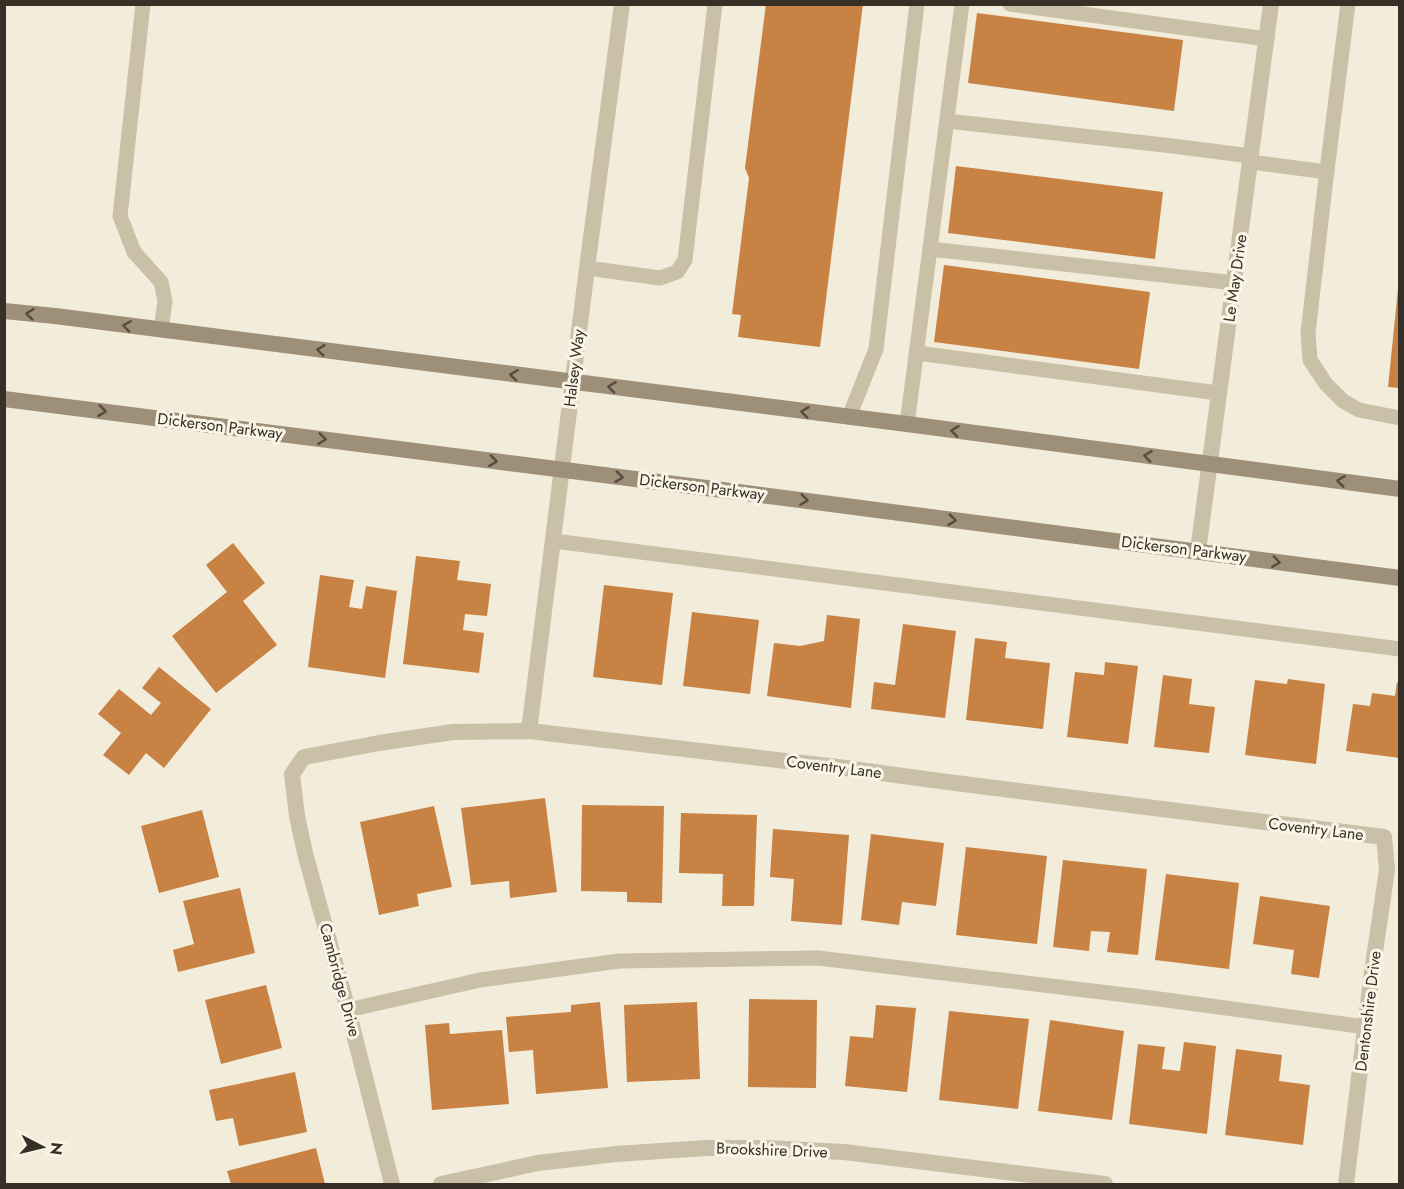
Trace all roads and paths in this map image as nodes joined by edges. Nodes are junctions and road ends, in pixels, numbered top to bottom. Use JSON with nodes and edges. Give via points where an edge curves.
{"nodes":[{"id":1,"x":144,"y":4,"type":"edge"},
{"id":2,"x":622,"y":4,"type":"edge"},
{"id":3,"x":715,"y":4,"type":"edge"},
{"id":4,"x":917,"y":4,"type":"edge"},
{"id":5,"x":962,"y":4,"type":"edge"},
{"id":6,"x":1010,"y":4,"type":"edge"},
{"id":7,"x":1271,"y":4,"type":"edge"},
{"id":8,"x":1348,"y":4,"type":"edge"},
{"id":9,"x":1267,"y":39,"type":"junction"},
{"id":10,"x":947,"y":121,"type":"junction"},
{"id":11,"x":1251,"y":159,"type":"junction"},
{"id":12,"x":1327,"y":172,"type":"junction"},
{"id":13,"x":930,"y":249,"type":"junction"},
{"id":14,"x":587,"y":268,"type":"junction"},
{"id":15,"x":1235,"y":283,"type":"junction"},
{"id":16,"x":4,"y":311,"type":"edge"},
{"id":17,"x":161,"y":330,"type":"junction"},
{"id":18,"x":917,"y":353,"type":"junction"},
{"id":19,"x":572,"y":382,"type":"junction"},
{"id":20,"x":1218,"y":393,"type":"junction"},
{"id":21,"x":4,"y":399,"type":"edge"},
{"id":22,"x":849,"y":417,"type":"junction"},
{"id":23,"x":1400,"y":418,"type":"edge"},
{"id":24,"x":907,"y":424,"type":"junction"},
{"id":25,"x":1209,"y":464,"type":"junction"},
{"id":26,"x":561,"y":470,"type":"junction"},
{"id":27,"x":1400,"y":489,"type":"edge"},
{"id":28,"x":554,"y":541,"type":"junction"},
{"id":29,"x":1198,"y":551,"type":"junction"},
{"id":30,"x":1400,"y":578,"type":"edge"},
{"id":31,"x":1400,"y":649,"type":"edge"},
{"id":32,"x":530,"y":731,"type":"junction"},
{"id":33,"x":292,"y":774,"type":"joint"},
{"id":34,"x":1384,"y":837,"type":"joint"},
{"id":35,"x":348,"y":1010,"type":"junction"},
{"id":36,"x":1366,"y":1027,"type":"junction"},
{"id":37,"x":392,"y":1185,"type":"edge"},
{"id":38,"x":441,"y":1185,"type":"edge"},
{"id":39,"x":1105,"y":1185,"type":"edge"},
{"id":40,"x":1346,"y":1185,"type":"edge"}],
"edges":[{"from":1,"to":17,"type":"lane","via":[[120,216],[134,252],[161,282],[165,301]]},
{"from":2,"to":14,"type":"street","name":"Halsey Way"},
{"from":3,"to":14,"type":"lane","via":[[685,260],[677,272],[660,278]]},
{"from":4,"to":22,"type":"lane","via":[[876,349]]},
{"from":5,"to":10,"type":"lane"},
{"from":6,"to":9,"type":"lane"},
{"from":7,"to":9,"type":"street","name":"Le May Drive"},
{"from":8,"to":12,"type":"lane"},
{"from":9,"to":11,"type":"street","name":"Le May Drive"},
{"from":10,"to":11,"type":"lane","via":[[1173,146]]},
{"from":10,"to":13,"type":"lane"},
{"from":11,"to":12,"type":"lane"},
{"from":11,"to":15,"type":"street","name":"Le May Drive"},
{"from":12,"to":23,"type":"lane","via":[[1308,333],[1310,360],[1343,401],[1359,410]]},
{"from":13,"to":15,"type":"lane"},
{"from":13,"to":18,"type":"lane"},
{"from":14,"to":19,"type":"street","name":"Halsey Way"},
{"from":15,"to":20,"type":"street","name":"Le May Drive"},
{"from":17,"to":16,"type":"main road","one_way":true},
{"from":19,"to":17,"type":"main road","one_way":true},
{"from":18,"to":20,"type":"lane"},
{"from":18,"to":24,"type":"lane"},
{"from":22,"to":19,"type":"main road","one_way":true},
{"from":19,"to":26,"type":"street","name":"Halsey Way"},
{"from":20,"to":25,"type":"street","name":"Le May Drive"},
{"from":21,"to":26,"type":"main road","name":"Dickerson Parkway","one_way":true},
{"from":22,"to":24,"type":"main road"},
{"from":25,"to":24,"type":"main road","one_way":true},
{"from":27,"to":25,"type":"main road","one_way":true},
{"from":25,"to":29,"type":"street","name":"Le May Drive"},
{"from":26,"to":28,"type":"street","name":"Halsey Way"},
{"from":26,"to":29,"type":"main road","name":"Dickerson Parkway","one_way":true},
{"from":28,"to":31,"type":"lane"},
{"from":28,"to":32,"type":"street","name":"Halsey Way"},
{"from":29,"to":30,"type":"main road","name":"Dickerson Parkway","one_way":true},
{"from":32,"to":33,"type":"street","name":"Coventry Lane","via":[[453,732],[379,743],[304,757]]},
{"from":32,"to":34,"type":"street","name":"Coventry Lane"},
{"from":33,"to":35,"type":"street","name":"Cambridge Drive","via":[[305,853]]},
{"from":34,"to":36,"type":"street","name":"Dentonshire Drive","via":[[1387,870]]},
{"from":35,"to":36,"type":"lane","via":[[480,980],[619,961],[818,958]]},
{"from":35,"to":37,"type":"street","name":"Cambridge Drive"},
{"from":36,"to":40,"type":"street","name":"Dentonshire Drive"},
{"from":38,"to":39,"type":"street","name":"Brookshire Drive","via":[[538,1163],[616,1154],[765,1148],[844,1152]]}]}
